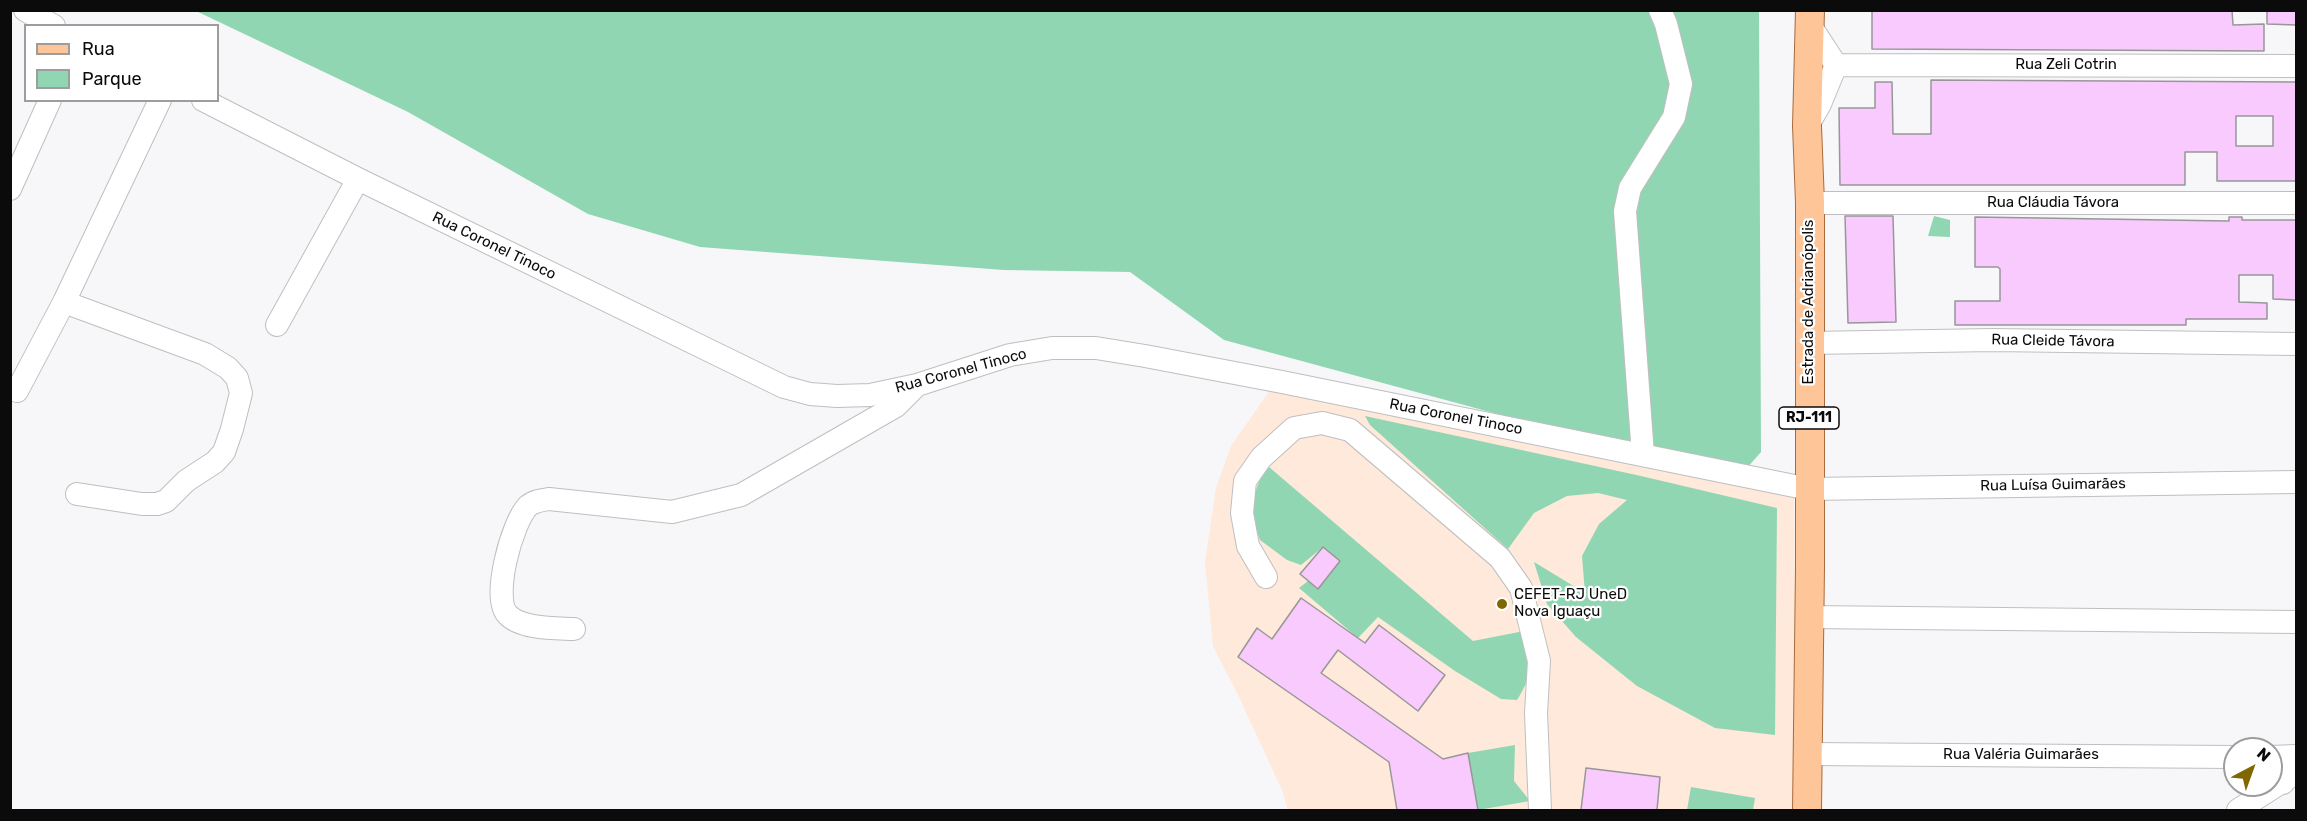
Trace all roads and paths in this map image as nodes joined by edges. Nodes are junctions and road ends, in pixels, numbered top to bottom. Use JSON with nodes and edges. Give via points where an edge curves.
{"nodes":[{"id":1,"x":25,"y":10,"type":"edge"},
{"id":2,"x":1660,"y":10,"type":"edge"},
{"id":3,"x":1810,"y":18,"type":"edge"},
{"id":4,"x":50,"y":24,"type":"edge"},
{"id":5,"x":1836,"y":65,"type":"junction"},
{"id":6,"x":2296,"y":66,"type":"edge"},
{"id":7,"x":49,"y":102,"type":"edge"},
{"id":8,"x":159,"y":102,"type":"edge"},
{"id":9,"x":207,"y":102,"type":"edge"},
{"id":10,"x":1807,"y":126,"type":"junction"},
{"id":11,"x":357,"y":179,"type":"junction"},
{"id":12,"x":10,"y":189,"type":"edge"},
{"id":13,"x":1810,"y":203,"type":"junction"},
{"id":14,"x":2296,"y":203,"type":"edge"},
{"id":15,"x":64,"y":302,"type":"junction"},
{"id":16,"x":277,"y":325,"type":"dead end"},
{"id":17,"x":1809,"y":343,"type":"junction"},
{"id":18,"x":2296,"y":344,"type":"edge"},
{"id":19,"x":917,"y":385,"type":"junction"},
{"id":20,"x":17,"y":391,"type":"dead end"},
{"id":21,"x":1643,"y":455,"type":"junction"},
{"id":22,"x":2296,"y":482,"type":"edge"},
{"id":23,"x":1809,"y":489,"type":"junction"},
{"id":24,"x":77,"y":494,"type":"dead end"},
{"id":25,"x":1266,"y":577,"type":"dead end"},
{"id":26,"x":1808,"y":617,"type":"junction"},
{"id":27,"x":2296,"y":622,"type":"edge"},
{"id":28,"x":574,"y":629,"type":"dead end"},
{"id":29,"x":1807,"y":754,"type":"junction"},
{"id":30,"x":2223,"y":757,"type":"edge"},
{"id":31,"x":2290,"y":778,"type":"edge"},
{"id":32,"x":1540,"y":810,"type":"edge"},
{"id":33,"x":1807,"y":810,"type":"edge"},
{"id":34,"x":2238,"y":810,"type":"edge"}],
"edges":[{"from":1,"to":4,"type":"street"},
{"from":2,"to":21,"type":"street","via":[[1681,84],[1674,117],[1630,188],[1625,211]]},
{"from":3,"to":5,"type":"street"},
{"from":3,"to":10,"type":"main road","name":"Estrada de Adrianópolis","number":"RJ-111"},
{"from":5,"to":6,"type":"street","name":"Rua Zeli Cotrin"},
{"from":5,"to":10,"type":"street"},
{"from":7,"to":12,"type":"street"},
{"from":8,"to":15,"type":"street"},
{"from":9,"to":11,"type":"street","name":"Rua Coronel Tinoco"},
{"from":10,"to":13,"type":"main road","name":"Estrada de Adrianópolis","number":"RJ-111"},
{"from":11,"to":16,"type":"street"},
{"from":11,"to":19,"type":"street","name":"Rua Coronel Tinoco","via":[[784,387],[837,396],[870,395]]},
{"from":13,"to":14,"type":"street","name":"Rua Cláudia Távora"},
{"from":13,"to":17,"type":"main road","name":"Estrada de Adrianópolis","number":"RJ-111"},
{"from":15,"to":20,"type":"street"},
{"from":15,"to":24,"type":"street","via":[[205,354],[228,368],[237,378],[241,393],[224,452],[166,501],[142,504]]},
{"from":17,"to":18,"type":"street","name":"Rua Cleide Távora","via":[[1993,340]]},
{"from":17,"to":23,"type":"main road","name":"Estrada de Adrianópolis","number":"RJ-111"},
{"from":19,"to":21,"type":"street","name":"Rua Coronel Tinoco","via":[[1010,355],[1052,348],[1096,348]]},
{"from":19,"to":28,"type":"street","via":[[896,406],[741,495],[672,512],[549,499],[534,502],[527,507],[512,537],[504,564],[505,613],[519,623]]},
{"from":21,"to":23,"type":"street","name":"Rua Coronel Tinoco"},
{"from":22,"to":23,"type":"street","name":"Rua Luísa Guimarães"},
{"from":23,"to":26,"type":"main road","name":"Estrada de Adrianópolis","number":"RJ-111"},
{"from":25,"to":32,"type":"street","via":[[1248,546],[1242,513],[1245,481],[1261,458],[1294,428],[1322,423],[1350,430],[1500,558],[1521,588],[1539,661],[1536,713]]},
{"from":26,"to":27,"type":"street"},
{"from":26,"to":29,"type":"main road","name":"Estrada de Adrianópolis","number":"RJ-111"},
{"from":29,"to":30,"type":"street","name":"Rua Valéria Guimarães"},
{"from":29,"to":33,"type":"main road","name":"Estrada de Adrianópolis","number":"RJ-111"},
{"from":31,"to":34,"type":"street"}]}
